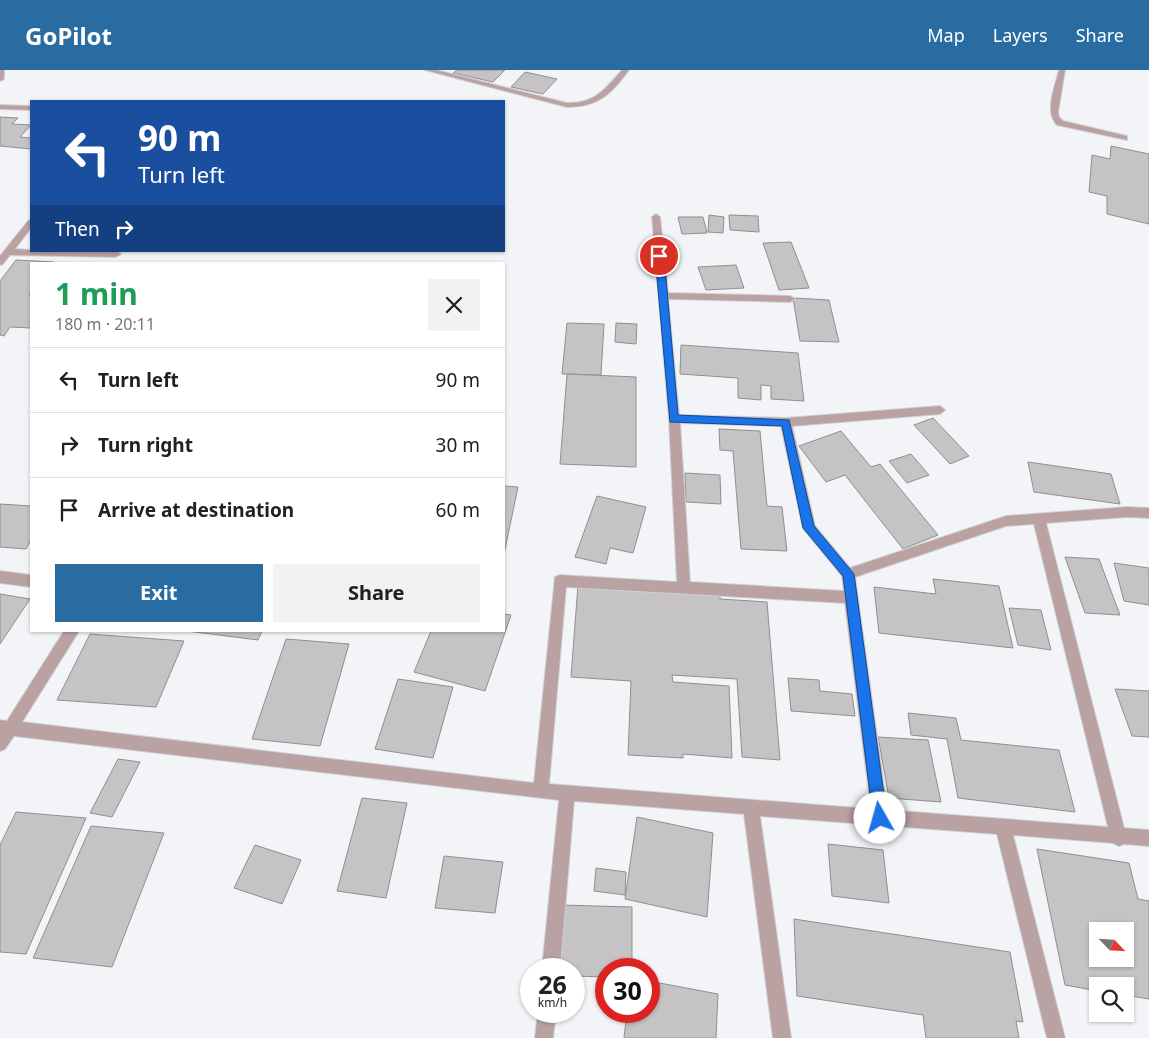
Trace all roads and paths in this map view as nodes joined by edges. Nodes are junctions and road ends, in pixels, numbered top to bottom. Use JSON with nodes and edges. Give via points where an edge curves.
{"nodes":[{"id":1,"x":1,"y":70,"type":"edge"},
{"id":2,"x":428,"y":70,"type":"edge"},
{"id":3,"x":626,"y":70,"type":"edge"},
{"id":4,"x":1062,"y":70,"type":"edge"},
{"id":5,"x":0,"y":79,"type":"edge"},
{"id":6,"x":0,"y":107,"type":"edge"},
{"id":7,"x":30,"y":108,"type":"edge"},
{"id":8,"x":1124,"y":138,"type":"dead end"},
{"id":9,"x":656,"y":217,"type":"dead end"},
{"id":10,"x":30,"y":224,"type":"edge"},
{"id":11,"x":8,"y":252,"type":"junction"},
{"id":12,"x":116,"y":254,"type":"dead end"},
{"id":13,"x":0,"y":262,"type":"edge"},
{"id":14,"x":663,"y":296,"type":"junction"},
{"id":15,"x":790,"y":299,"type":"dead end"},
{"id":16,"x":940,"y":410,"type":"dead end"},
{"id":17,"x":674,"y":419,"type":"junction"},
{"id":18,"x":786,"y":422,"type":"junction"},
{"id":19,"x":1149,"y":513,"type":"edge"},
{"id":20,"x":1039,"y":519,"type":"junction"},
{"id":21,"x":848,"y":574,"type":"junction"},
{"id":22,"x":0,"y":577,"type":"edge"},
{"id":23,"x":30,"y":581,"type":"edge"},
{"id":24,"x":684,"y":588,"type":"junction"},
{"id":25,"x":852,"y":597,"type":"junction"},
{"id":26,"x":71,"y":632,"type":"edge"},
{"id":27,"x":4,"y":727,"type":"edge"},
{"id":28,"x":0,"y":744,"type":"edge"},
{"id":29,"x":540,"y":791,"type":"junction"},
{"id":30,"x":567,"y":793,"type":"junction"},
{"id":31,"x":751,"y":808,"type":"junction"},
{"id":32,"x":880,"y":818,"type":"junction"},
{"id":33,"x":1003,"y":827,"type":"junction"},
{"id":34,"x":1119,"y":838,"type":"junction"},
{"id":35,"x":1149,"y":838,"type":"edge"},
{"id":36,"x":551,"y":958,"type":"edge"},
{"id":37,"x":546,"y":1023,"type":"edge"},
{"id":38,"x":544,"y":1038,"type":"edge"},
{"id":39,"x":782,"y":1038,"type":"edge"},
{"id":40,"x":1056,"y":1038,"type":"edge"}],
"edges":[{"from":1,"to":5,"type":"street"},
{"from":2,"to":3,"type":"street","via":[[582,106],[593,104]]},
{"from":4,"to":8,"type":"street","via":[[1054,112],[1060,124]]},
{"from":6,"to":7,"type":"street"},
{"from":9,"to":14,"type":"street"},
{"from":10,"to":11,"type":"street"},
{"from":11,"to":12,"type":"street"},
{"from":11,"to":13,"type":"street"},
{"from":14,"to":15,"type":"street"},
{"from":14,"to":17,"type":"street"},
{"from":16,"to":18,"type":"street"},
{"from":17,"to":18,"type":"street"},
{"from":17,"to":24,"type":"street"},
{"from":18,"to":21,"type":"street","via":[[809,528]]},
{"from":19,"to":20,"type":"street"},
{"from":20,"to":21,"type":"street","via":[[1006,521]]},
{"from":20,"to":34,"type":"street"},
{"from":21,"to":25,"type":"street"},
{"from":22,"to":23,"type":"street"},
{"from":24,"to":25,"type":"street"},
{"from":24,"to":29,"type":"street","via":[[560,581]]},
{"from":25,"to":32,"type":"street"},
{"from":26,"to":27,"type":"street"},
{"from":27,"to":28,"type":"street"},
{"from":27,"to":29,"type":"street"},
{"from":29,"to":30,"type":"street"},
{"from":30,"to":31,"type":"street"},
{"from":30,"to":36,"type":"street"},
{"from":31,"to":32,"type":"street"},
{"from":31,"to":39,"type":"street"},
{"from":32,"to":33,"type":"street"},
{"from":33,"to":34,"type":"street"},
{"from":33,"to":40,"type":"street"},
{"from":34,"to":35,"type":"street"},
{"from":37,"to":38,"type":"street"}]}
